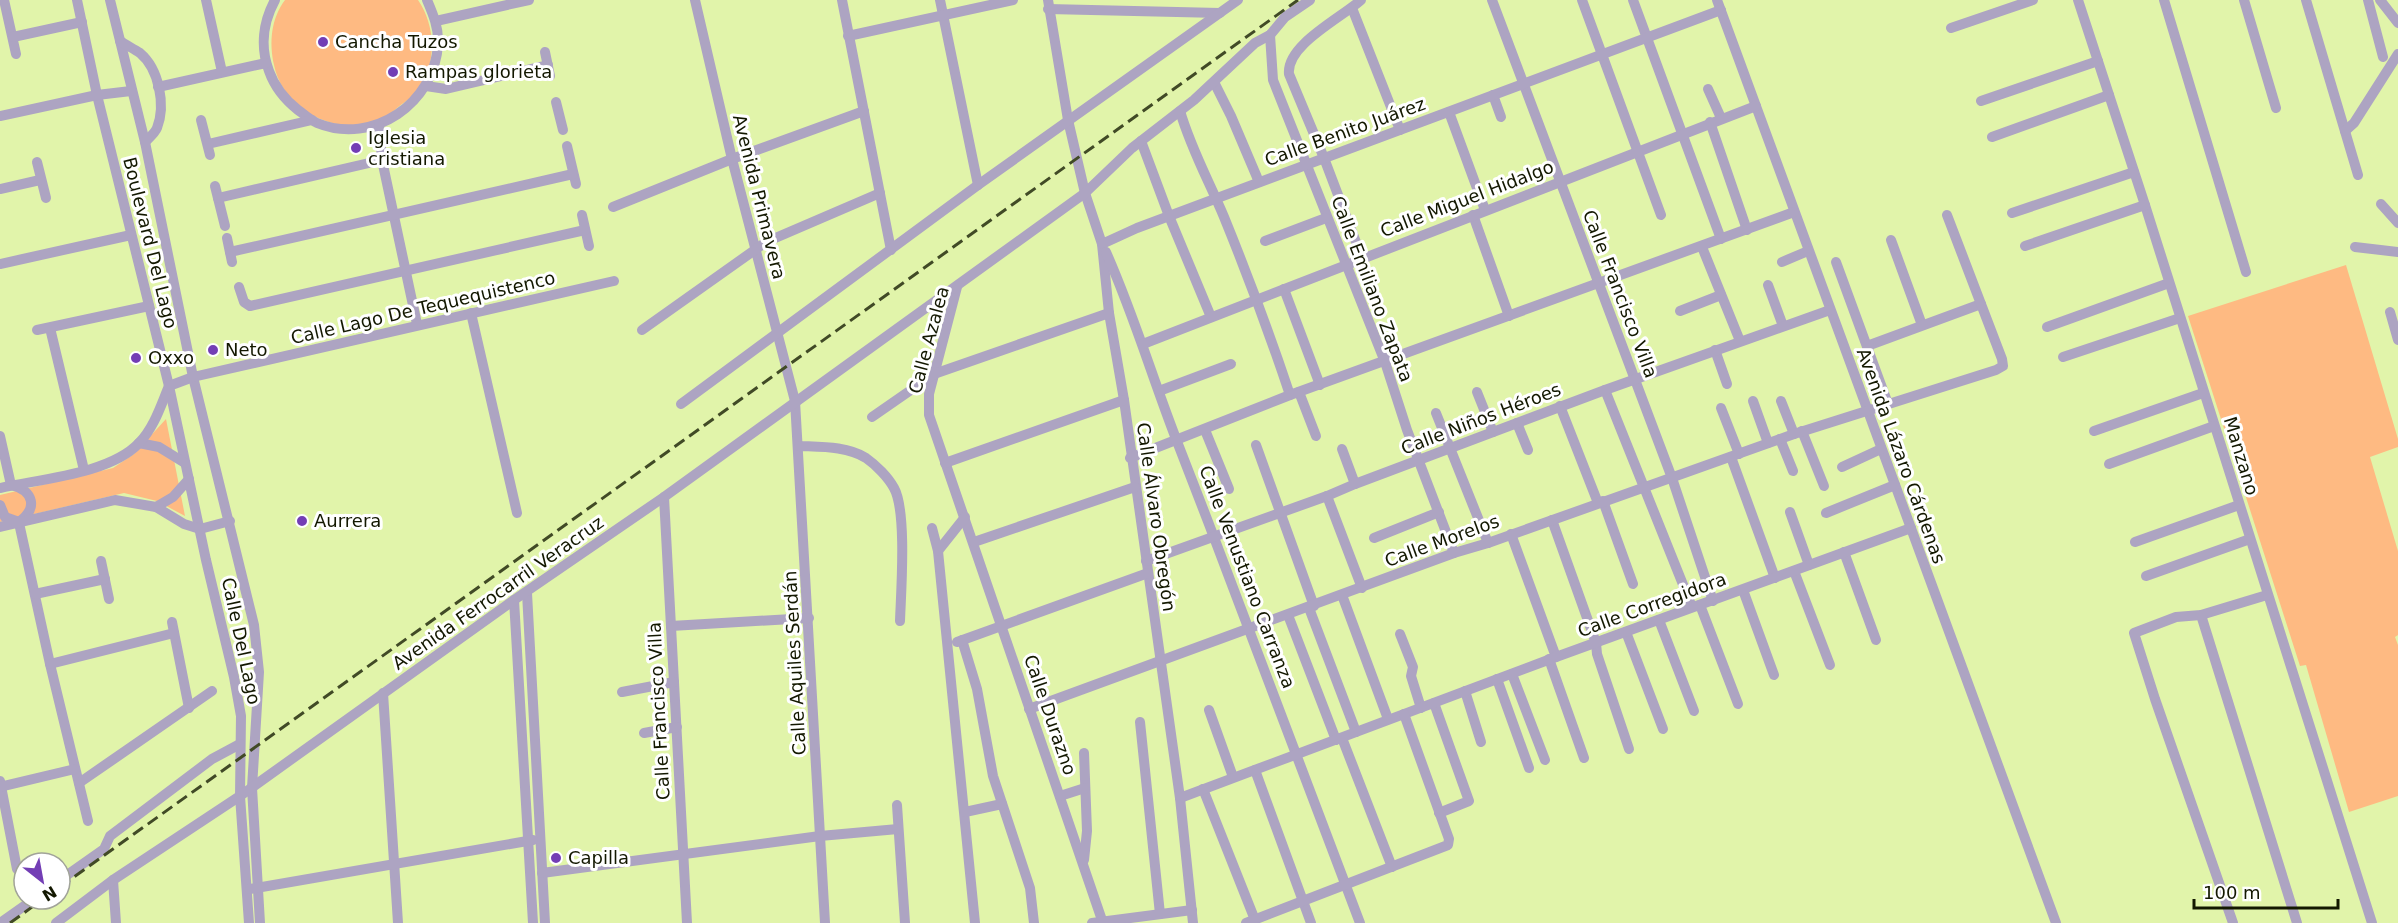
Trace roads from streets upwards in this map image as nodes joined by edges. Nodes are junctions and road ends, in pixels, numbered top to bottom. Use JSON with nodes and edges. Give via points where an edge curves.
{"nodes":[{"id":1,"x":4,"y":0,"type":"edge"},
{"id":2,"x":77,"y":0,"type":"edge"},
{"id":3,"x":110,"y":0,"type":"edge"},
{"id":4,"x":206,"y":0,"type":"edge"},
{"id":5,"x":275,"y":0,"type":"edge"},
{"id":6,"x":427,"y":0,"type":"edge"},
{"id":7,"x":529,"y":0,"type":"edge"},
{"id":8,"x":842,"y":0,"type":"edge"},
{"id":9,"x":940,"y":0,"type":"edge"},
{"id":10,"x":1012,"y":0,"type":"edge"},
{"id":11,"x":1238,"y":0,"type":"edge"},
{"id":12,"x":1310,"y":0,"type":"edge"},
{"id":13,"x":1361,"y":0,"type":"edge"},
{"id":14,"x":1492,"y":0,"type":"edge"},
{"id":15,"x":1582,"y":0,"type":"edge"},
{"id":16,"x":1633,"y":0,"type":"edge"},
{"id":17,"x":2033,"y":0,"type":"edge"},
{"id":18,"x":2078,"y":0,"type":"edge"},
{"id":19,"x":2164,"y":0,"type":"edge"},
{"id":20,"x":2244,"y":0,"type":"edge"},
{"id":21,"x":2307,"y":0,"type":"edge"},
{"id":22,"x":2368,"y":0,"type":"edge"},
{"id":23,"x":2380,"y":0,"type":"edge"},
{"id":24,"x":698,"y":1,"type":"edge"},
{"id":25,"x":1048,"y":4,"type":"edge"},
{"id":26,"x":1719,"y":5,"type":"edge"},
{"id":27,"x":1352,"y":8,"type":"junction"},
{"id":28,"x":1220,"y":13,"type":"junction"},
{"id":29,"x":943,"y":16,"type":"junction"},
{"id":30,"x":436,"y":21,"type":"junction"},
{"id":31,"x":82,"y":22,"type":"junction"},
{"id":32,"x":2398,"y":22,"type":"edge"},
{"id":33,"x":1951,"y":28,"type":"dead end"},
{"id":34,"x":1270,"y":35,"type":"junction"},
{"id":35,"x":848,"y":36,"type":"junction"},
{"id":36,"x":13,"y":37,"type":"junction"},
{"id":37,"x":1647,"y":38,"type":"junction"},
{"id":38,"x":120,"y":41,"type":"junction"},
{"id":39,"x":545,"y":52,"type":"dead end"},
{"id":40,"x":16,"y":54,"type":"dead end"},
{"id":41,"x":2398,"y":54,"type":"edge"},
{"id":42,"x":1601,"y":55,"type":"junction"},
{"id":43,"x":2384,"y":57,"type":"dead end"},
{"id":44,"x":2098,"y":61,"type":"junction"},
{"id":45,"x":266,"y":63,"type":"junction"},
{"id":46,"x":222,"y":72,"type":"junction"},
{"id":47,"x":1214,"y":82,"type":"junction"},
{"id":48,"x":1524,"y":83,"type":"junction"},
{"id":49,"x":426,"y":86,"type":"junction"},
{"id":50,"x":158,"y":87,"type":"junction"},
{"id":51,"x":1708,"y":89,"type":"dead end"},
{"id":52,"x":131,"y":91,"type":"junction"},
{"id":53,"x":97,"y":94,"type":"junction"},
{"id":54,"x":1492,"y":95,"type":"junction"},
{"id":55,"x":2109,"y":95,"type":"junction"},
{"id":56,"x":1981,"y":101,"type":"dead end"},
{"id":57,"x":556,"y":102,"type":"dead end"},
{"id":58,"x":1756,"y":106,"type":"junction"},
{"id":59,"x":2276,"y":108,"type":"dead end"},
{"id":60,"x":864,"y":111,"type":"junction"},
{"id":61,"x":1180,"y":111,"type":"junction"},
{"id":62,"x":1449,"y":112,"type":"junction"},
{"id":63,"x":0,"y":116,"type":"edge"},
{"id":64,"x":1501,"y":117,"type":"dead end"},
{"id":65,"x":201,"y":120,"type":"dead end"},
{"id":66,"x":312,"y":120,"type":"junction"},
{"id":67,"x":1068,"y":120,"type":"junction"},
{"id":68,"x":1715,"y":120,"type":"junction"},
{"id":69,"x":379,"y":125,"type":"junction"},
{"id":70,"x":563,"y":130,"type":"dead end"},
{"id":71,"x":1400,"y":130,"type":"junction"},
{"id":72,"x":2345,"y":131,"type":"junction"},
{"id":73,"x":1682,"y":133,"type":"junction"},
{"id":74,"x":1992,"y":137,"type":"dead end"},
{"id":75,"x":1141,"y":141,"type":"junction"},
{"id":76,"x":145,"y":142,"type":"junction"},
{"id":77,"x":567,"y":146,"type":"dead end"},
{"id":78,"x":1637,"y":151,"type":"junction"},
{"id":79,"x":1324,"y":158,"type":"junction"},
{"id":80,"x":732,"y":159,"type":"junction"},
{"id":81,"x":382,"y":160,"type":"junction"},
{"id":82,"x":37,"y":162,"type":"dead end"},
{"id":83,"x":1306,"y":164,"type":"junction"},
{"id":84,"x":2134,"y":172,"type":"junction"},
{"id":85,"x":2358,"y":175,"type":"dead end"},
{"id":86,"x":40,"y":180,"type":"junction"},
{"id":87,"x":1559,"y":181,"type":"junction"},
{"id":88,"x":1259,"y":182,"type":"junction"},
{"id":89,"x":978,"y":185,"type":"junction"},
{"id":90,"x":215,"y":186,"type":"dead end"},
{"id":91,"x":0,"y":189,"type":"edge"},
{"id":92,"x":880,"y":193,"type":"junction"},
{"id":93,"x":1085,"y":193,"type":"junction"},
{"id":94,"x":46,"y":198,"type":"dead end"},
{"id":95,"x":218,"y":198,"type":"junction"},
{"id":96,"x":1216,"y":198,"type":"junction"},
{"id":97,"x":2381,"y":204,"type":"dead end"},
{"id":98,"x":2145,"y":205,"type":"junction"},
{"id":99,"x":613,"y":207,"type":"dead end"},
{"id":100,"x":1485,"y":210,"type":"junction"},
{"id":101,"x":1794,"y":212,"type":"junction"},
{"id":102,"x":2012,"y":213,"type":"dead end"},
{"id":103,"x":394,"y":215,"type":"junction"},
{"id":104,"x":582,"y":215,"type":"dead end"},
{"id":105,"x":1473,"y":215,"type":"junction"},
{"id":106,"x":1661,"y":215,"type":"dead end"},
{"id":107,"x":1947,"y":215,"type":"dead end"},
{"id":108,"x":1169,"y":216,"type":"junction"},
{"id":109,"x":1326,"y":218,"type":"junction"},
{"id":110,"x":2398,"y":223,"type":"edge"},
{"id":111,"x":225,"y":226,"type":"dead end"},
{"id":112,"x":585,"y":230,"type":"junction"},
{"id":113,"x":1747,"y":230,"type":"junction"},
{"id":114,"x":131,"y":234,"type":"junction"},
{"id":115,"x":227,"y":238,"type":"dead end"},
{"id":116,"x":1721,"y":239,"type":"junction"},
{"id":117,"x":1891,"y":240,"type":"dead end"},
{"id":118,"x":1265,"y":241,"type":"dead end"},
{"id":119,"x":1102,"y":244,"type":"junction"},
{"id":120,"x":590,"y":246,"type":"dead end"},
{"id":121,"x":2025,"y":246,"type":"dead end"},
{"id":122,"x":1702,"y":247,"type":"junction"},
{"id":123,"x":2355,"y":247,"type":"dead end"},
{"id":124,"x":756,"y":250,"type":"junction"},
{"id":125,"x":891,"y":250,"type":"junction"},
{"id":126,"x":1808,"y":250,"type":"junction"},
{"id":127,"x":2398,"y":252,"type":"edge"},
{"id":128,"x":1362,"y":258,"type":"junction"},
{"id":129,"x":1782,"y":262,"type":"dead end"},
{"id":130,"x":1836,"y":262,"type":"dead end"},
{"id":131,"x":0,"y":264,"type":"edge"},
{"id":132,"x":1345,"y":264,"type":"junction"},
{"id":133,"x":406,"y":270,"type":"junction"},
{"id":134,"x":2246,"y":272,"type":"dead end"},
{"id":135,"x":614,"y":281,"type":"dead end"},
{"id":136,"x":2169,"y":283,"type":"junction"},
{"id":137,"x":1598,"y":284,"type":"junction"},
{"id":138,"x":1768,"y":285,"type":"dead end"},
{"id":139,"x":957,"y":286,"type":"junction"},
{"id":140,"x":239,"y":287,"type":"dead end"},
{"id":141,"x":1284,"y":289,"type":"junction"},
{"id":142,"x":1721,"y":295,"type":"junction"},
{"id":143,"x":1258,"y":300,"type":"junction"},
{"id":144,"x":1982,"y":304,"type":"junction"},
{"id":145,"x":149,"y":306,"type":"junction"},
{"id":146,"x":1830,"y":309,"type":"junction"},
{"id":147,"x":1680,"y":311,"type":"dead end"},
{"id":148,"x":2390,"y":312,"type":"dead end"},
{"id":149,"x":471,"y":313,"type":"junction"},
{"id":150,"x":1109,"y":314,"type":"junction"},
{"id":151,"x":1509,"y":316,"type":"junction"},
{"id":152,"x":1211,"y":317,"type":"junction"},
{"id":153,"x":2180,"y":318,"type":"junction"},
{"id":154,"x":417,"y":324,"type":"junction"},
{"id":155,"x":1922,"y":325,"type":"junction"},
{"id":156,"x":1783,"y":326,"type":"junction"},
{"id":157,"x":2047,"y":327,"type":"dead end"},
{"id":158,"x":50,"y":328,"type":"junction"},
{"id":159,"x":37,"y":330,"type":"dead end"},
{"id":160,"x":642,"y":330,"type":"dead end"},
{"id":161,"x":777,"y":333,"type":"junction"},
{"id":162,"x":2398,"y":340,"type":"edge"},
{"id":163,"x":1740,"y":341,"type":"junction"},
{"id":164,"x":1143,"y":344,"type":"junction"},
{"id":165,"x":1867,"y":346,"type":"junction"},
{"id":166,"x":1715,"y":350,"type":"junction"},
{"id":167,"x":2063,"y":357,"type":"dead end"},
{"id":168,"x":1385,"y":362,"type":"junction"},
{"id":169,"x":1231,"y":364,"type":"dead end"},
{"id":170,"x":934,"y":374,"type":"junction"},
{"id":171,"x":193,"y":377,"type":"junction"},
{"id":172,"x":1635,"y":380,"type":"junction"},
{"id":173,"x":1727,"y":384,"type":"dead end"},
{"id":174,"x":1320,"y":385,"type":"junction"},
{"id":175,"x":169,"y":386,"type":"junction"},
{"id":176,"x":1605,"y":390,"type":"junction"},
{"id":177,"x":1159,"y":391,"type":"junction"},
{"id":178,"x":1477,"y":392,"type":"dead end"},
{"id":179,"x":2204,"y":393,"type":"junction"},
{"id":180,"x":1294,"y":394,"type":"junction"},
{"id":181,"x":1124,"y":400,"type":"junction"},
{"id":182,"x":795,"y":401,"type":"junction"},
{"id":183,"x":1753,"y":401,"type":"dead end"},
{"id":184,"x":1781,"y":401,"type":"dead end"},
{"id":185,"x":681,"y":404,"type":"dead end"},
{"id":186,"x":1888,"y":404,"type":"junction"},
{"id":187,"x":1560,"y":406,"type":"junction"},
{"id":188,"x":1721,"y":408,"type":"dead end"},
{"id":189,"x":1867,"y":410,"type":"junction"},
{"id":190,"x":1436,"y":413,"type":"dead end"},
{"id":191,"x":872,"y":417,"type":"dead end"},
{"id":192,"x":1517,"y":423,"type":"junction"},
{"id":193,"x":2214,"y":426,"type":"junction"},
{"id":194,"x":1205,"y":430,"type":"junction"},
{"id":195,"x":2094,"y":431,"type":"dead end"},
{"id":196,"x":1493,"y":432,"type":"junction"},
{"id":197,"x":1798,"y":433,"type":"junction"},
{"id":198,"x":0,"y":436,"type":"edge"},
{"id":199,"x":1316,"y":436,"type":"dead end"},
{"id":200,"x":1780,"y":439,"type":"junction"},
{"id":201,"x":1177,"y":441,"type":"junction"},
{"id":202,"x":139,"y":443,"type":"junction"},
{"id":203,"x":1768,"y":443,"type":"junction"},
{"id":204,"x":1256,"y":445,"type":"dead end"},
{"id":205,"x":799,"y":446,"type":"junction"},
{"id":206,"x":1450,"y":448,"type":"junction"},
{"id":207,"x":1342,"y":449,"type":"dead end"},
{"id":208,"x":1881,"y":449,"type":"junction"},
{"id":209,"x":1528,"y":450,"type":"dead end"},
{"id":210,"x":1735,"y":455,"type":"junction"},
{"id":211,"x":1130,"y":458,"type":"junction"},
{"id":212,"x":1420,"y":460,"type":"junction"},
{"id":213,"x":945,"y":463,"type":"junction"},
{"id":214,"x":185,"y":464,"type":"junction"},
{"id":215,"x":2109,"y":464,"type":"dead end"},
{"id":216,"x":1842,"y":467,"type":"dead end"},
{"id":217,"x":84,"y":470,"type":"junction"},
{"id":218,"x":1793,"y":471,"type":"dead end"},
{"id":219,"x":1672,"y":478,"type":"junction"},
{"id":220,"x":189,"y":479,"type":"junction"},
{"id":221,"x":1355,"y":484,"type":"junction"},
{"id":222,"x":1895,"y":485,"type":"junction"},
{"id":223,"x":1824,"y":486,"type":"dead end"},
{"id":224,"x":6,"y":487,"type":"edge"},
{"id":225,"x":1135,"y":487,"type":"junction"},
{"id":226,"x":1645,"y":488,"type":"junction"},
{"id":227,"x":1229,"y":489,"type":"dead end"},
{"id":228,"x":1327,"y":496,"type":"junction"},
{"id":229,"x":664,"y":497,"type":"junction"},
{"id":230,"x":1601,"y":502,"type":"junction"},
{"id":231,"x":0,"y":503,"type":"edge"},
{"id":232,"x":2239,"y":505,"type":"junction"},
{"id":233,"x":156,"y":507,"type":"junction"},
{"id":234,"x":1439,"y":512,"type":"junction"},
{"id":235,"x":1790,"y":512,"type":"dead end"},
{"id":236,"x":517,"y":513,"type":"dead end"},
{"id":237,"x":1281,"y":513,"type":"junction"},
{"id":238,"x":1826,"y":513,"type":"dead end"},
{"id":239,"x":964,"y":517,"type":"junction"},
{"id":240,"x":1552,"y":520,"type":"junction"},
{"id":241,"x":230,"y":522,"type":"junction"},
{"id":242,"x":19,"y":523,"type":"junction"},
{"id":243,"x":0,"y":527,"type":"edge"},
{"id":244,"x":932,"y":528,"type":"dead end"},
{"id":245,"x":1911,"y":528,"type":"junction"},
{"id":246,"x":200,"y":529,"type":"junction"},
{"id":247,"x":1511,"y":534,"type":"junction"},
{"id":248,"x":1215,"y":536,"type":"junction"},
{"id":249,"x":1374,"y":538,"type":"dead end"},
{"id":250,"x":2250,"y":539,"type":"junction"},
{"id":251,"x":974,"y":542,"type":"junction"},
{"id":252,"x":2135,"y":542,"type":"dead end"},
{"id":253,"x":1488,"y":543,"type":"junction"},
{"id":254,"x":938,"y":551,"type":"junction"},
{"id":255,"x":1844,"y":552,"type":"junction"},
{"id":256,"x":1454,"y":553,"type":"junction"},
{"id":257,"x":101,"y":561,"type":"dead end"},
{"id":258,"x":1146,"y":561,"type":"junction"},
{"id":259,"x":1809,"y":565,"type":"junction"},
{"id":260,"x":1794,"y":571,"type":"junction"},
{"id":261,"x":1148,"y":573,"type":"junction"},
{"id":262,"x":2146,"y":576,"type":"dead end"},
{"id":263,"x":1775,"y":578,"type":"junction"},
{"id":264,"x":105,"y":579,"type":"junction"},
{"id":265,"x":1633,"y":584,"type":"dead end"},
{"id":266,"x":1362,"y":588,"type":"junction"},
{"id":267,"x":1743,"y":590,"type":"junction"},
{"id":268,"x":527,"y":593,"type":"junction"},
{"id":269,"x":35,"y":594,"type":"junction"},
{"id":270,"x":1342,"y":595,"type":"junction"},
{"id":271,"x":2267,"y":595,"type":"junction"},
{"id":272,"x":109,"y":599,"type":"dead end"},
{"id":273,"x":514,"y":600,"type":"junction"},
{"id":274,"x":1713,"y":601,"type":"junction"},
{"id":275,"x":1696,"y":606,"type":"junction"},
{"id":276,"x":1312,"y":607,"type":"junction"},
{"id":277,"x":1288,"y":615,"type":"junction"},
{"id":278,"x":2200,"y":615,"type":"junction"},
{"id":279,"x":809,"y":618,"type":"junction"},
{"id":280,"x":1659,"y":620,"type":"junction"},
{"id":281,"x":900,"y":621,"type":"dead end"},
{"id":282,"x":172,"y":622,"type":"dead end"},
{"id":283,"x":1003,"y":625,"type":"junction"},
{"id":284,"x":671,"y":626,"type":"junction"},
{"id":285,"x":1248,"y":630,"type":"junction"},
{"id":286,"x":1626,"y":632,"type":"junction"},
{"id":287,"x":174,"y":633,"type":"junction"},
{"id":288,"x":1400,"y":634,"type":"dead end"},
{"id":289,"x":962,"y":640,"type":"junction"},
{"id":290,"x":1876,"y":640,"type":"dead end"},
{"id":291,"x":1596,"y":643,"type":"junction"},
{"id":292,"x":948,"y":645,"type":"junction"},
{"id":293,"x":1553,"y":658,"type":"junction"},
{"id":294,"x":1160,"y":662,"type":"junction"},
{"id":295,"x":50,"y":664,"type":"junction"},
{"id":296,"x":1830,"y":665,"type":"dead end"},
{"id":297,"x":1512,"y":674,"type":"junction"},
{"id":298,"x":1774,"y":675,"type":"dead end"},
{"id":299,"x":1497,"y":679,"type":"junction"},
{"id":300,"x":674,"y":682,"type":"junction"},
{"id":301,"x":212,"y":691,"type":"dead end"},
{"id":302,"x":622,"y":692,"type":"dead end"},
{"id":303,"x":1464,"y":692,"type":"junction"},
{"id":304,"x":383,"y":693,"type":"junction"},
{"id":305,"x":1434,"y":703,"type":"junction"},
{"id":306,"x":1738,"y":704,"type":"dead end"},
{"id":307,"x":189,"y":708,"type":"junction"},
{"id":308,"x":1421,"y":708,"type":"junction"},
{"id":309,"x":1029,"y":710,"type":"junction"},
{"id":310,"x":1209,"y":710,"type":"dead end"},
{"id":311,"x":1694,"y":711,"type":"dead end"},
{"id":312,"x":1404,"y":714,"type":"junction"},
{"id":313,"x":256,"y":715,"type":"junction"},
{"id":314,"x":241,"y":716,"type":"junction"},
{"id":315,"x":1388,"y":719,"type":"junction"},
{"id":316,"x":1140,"y":722,"type":"dead end"},
{"id":317,"x":676,"y":727,"type":"junction"},
{"id":318,"x":1663,"y":729,"type":"dead end"},
{"id":319,"x":1356,"y":732,"type":"junction"},
{"id":320,"x":644,"y":733,"type":"dead end"},
{"id":321,"x":1339,"y":739,"type":"junction"},
{"id":322,"x":1481,"y":742,"type":"dead end"},
{"id":323,"x":240,"y":744,"type":"junction"},
{"id":324,"x":1629,"y":748,"type":"dead end"},
{"id":325,"x":1084,"y":753,"type":"dead end"},
{"id":326,"x":1298,"y":754,"type":"junction"},
{"id":327,"x":1584,"y":758,"type":"dead end"},
{"id":328,"x":1545,"y":760,"type":"dead end"},
{"id":329,"x":1529,"y":768,"type":"dead end"},
{"id":330,"x":75,"y":769,"type":"junction"},
{"id":331,"x":1255,"y":770,"type":"junction"},
{"id":332,"x":1233,"y":777,"type":"junction"},
{"id":333,"x":79,"y":783,"type":"junction"},
{"id":334,"x":0,"y":785,"type":"edge"},
{"id":335,"x":252,"y":788,"type":"junction"},
{"id":336,"x":1085,"y":788,"type":"junction"},
{"id":337,"x":1203,"y":789,"type":"junction"},
{"id":338,"x":240,"y":796,"type":"junction"},
{"id":339,"x":1060,"y":796,"type":"junction"},
{"id":340,"x":1180,"y":798,"type":"junction"},
{"id":341,"x":1002,"y":804,"type":"junction"},
{"id":342,"x":897,"y":805,"type":"dead end"},
{"id":343,"x":965,"y":812,"type":"junction"},
{"id":344,"x":1439,"y":813,"type":"junction"},
{"id":345,"x":88,"y":821,"type":"dead end"},
{"id":346,"x":898,"y":829,"type":"junction"},
{"id":347,"x":820,"y":836,"type":"junction"},
{"id":348,"x":539,"y":838,"type":"junction"},
{"id":349,"x":528,"y":841,"type":"junction"},
{"id":350,"x":13,"y":851,"type":"edge"},
{"id":351,"x":683,"y":854,"type":"junction"},
{"id":352,"x":1084,"y":864,"type":"junction"},
{"id":353,"x":395,"y":865,"type":"junction"},
{"id":354,"x":1392,"y":867,"type":"junction"},
{"id":355,"x":72,"y":872,"type":"edge"},
{"id":356,"x":542,"y":873,"type":"junction"},
{"id":357,"x":113,"y":880,"type":"junction"},
{"id":358,"x":1346,"y":885,"type":"junction"},
{"id":359,"x":252,"y":889,"type":"junction"},
{"id":360,"x":1303,"y":901,"type":"junction"},
{"id":361,"x":1191,"y":910,"type":"junction"},
{"id":362,"x":17,"y":911,"type":"edge"},
{"id":363,"x":1160,"y":914,"type":"junction"},
{"id":364,"x":1250,"y":921,"type":"edge"},
{"id":365,"x":1099,"y":922,"type":"edge"},
{"id":366,"x":0,"y":923,"type":"edge"},
{"id":367,"x":56,"y":923,"type":"edge"},
{"id":368,"x":116,"y":923,"type":"edge"},
{"id":369,"x":249,"y":923,"type":"edge"},
{"id":370,"x":260,"y":923,"type":"edge"},
{"id":371,"x":398,"y":923,"type":"edge"},
{"id":372,"x":533,"y":923,"type":"edge"},
{"id":373,"x":545,"y":923,"type":"edge"},
{"id":374,"x":687,"y":923,"type":"edge"},
{"id":375,"x":825,"y":923,"type":"edge"},
{"id":376,"x":905,"y":923,"type":"edge"},
{"id":377,"x":975,"y":923,"type":"edge"},
{"id":378,"x":1034,"y":923,"type":"edge"},
{"id":379,"x":1193,"y":923,"type":"edge"},
{"id":380,"x":1311,"y":923,"type":"edge"},
{"id":381,"x":1360,"y":923,"type":"edge"},
{"id":382,"x":2056,"y":923,"type":"edge"},
{"id":383,"x":2234,"y":923,"type":"edge"},
{"id":384,"x":2297,"y":923,"type":"edge"},
{"id":385,"x":2372,"y":923,"type":"edge"}],
"edges":[{"from":1,"to":36,"type":"street"},
{"from":2,"to":31,"type":"street","name":"Boulevard Del Lago"},
{"from":3,"to":38,"type":"street","name":"Boulevard Del Lago"},
{"from":4,"to":46,"type":"street"},
{"from":5,"to":45,"type":"street","via":[[266,21]]},
{"from":6,"to":30,"type":"street"},
{"from":7,"to":30,"type":"street"},
{"from":8,"to":35,"type":"street"},
{"from":9,"to":29,"type":"street"},
{"from":10,"to":29,"type":"street"},
{"from":11,"to":28,"type":"street"},
{"from":12,"to":34,"type":"street","name":"Calle Azalea","via":[[1285,17]]},
{"from":13,"to":27,"type":"street"},
{"from":14,"to":48,"type":"street","name":"Calle Francisco Villa"},
{"from":15,"to":42,"type":"street"},
{"from":16,"to":37,"type":"street"},
{"from":17,"to":33,"type":"street"},
{"from":18,"to":44,"type":"street","name":"Manzano"},
{"from":19,"to":134,"type":"street"},
{"from":20,"to":59,"type":"street"},
{"from":21,"to":72,"type":"street"},
{"from":22,"to":43,"type":"street"},
{"from":23,"to":32,"type":"street"},
{"from":24,"to":80,"type":"street","name":"Avenida Primavera"},
{"from":25,"to":28,"type":"street"},
{"from":25,"to":67,"type":"street"},
{"from":26,"to":37,"type":"street","name":"Calle Benito Juárez"},
{"from":26,"to":58,"type":"street","name":"Avenida Lázaro Cárdenas"},
{"from":27,"to":71,"type":"street"},
{"from":27,"to":79,"type":"street","via":[[1316,33],[1288,67]]},
{"from":28,"to":67,"type":"street"},
{"from":29,"to":35,"type":"street"},
{"from":29,"to":89,"type":"street"},
{"from":30,"to":49,"type":"street","via":[[435,65]]},
{"from":31,"to":36,"type":"street"},
{"from":31,"to":53,"type":"street","name":"Boulevard Del Lago"},
{"from":34,"to":47,"type":"street","name":"Calle Azalea","via":[[1255,43]]},
{"from":34,"to":83,"type":"street","name":"Calle Emiliano Zapata","via":[[1273,80]]},
{"from":35,"to":60,"type":"street"},
{"from":36,"to":40,"type":"street"},
{"from":37,"to":42,"type":"street","name":"Calle Benito Juárez"},
{"from":37,"to":73,"type":"street"},
{"from":38,"to":50,"type":"street","via":[[141,54],[154,72]]},
{"from":38,"to":52,"type":"street","name":"Boulevard Del Lago"},
{"from":39,"to":49,"type":"street","via":[[549,70],[446,89]]},
{"from":41,"to":72,"type":"street"},
{"from":42,"to":48,"type":"street","name":"Calle Benito Juárez"},
{"from":42,"to":78,"type":"street"},
{"from":44,"to":55,"type":"street","name":"Manzano"},
{"from":44,"to":56,"type":"street"},
{"from":45,"to":46,"type":"street"},
{"from":45,"to":66,"type":"street","via":[[284,99]]},
{"from":46,"to":50,"type":"street"},
{"from":47,"to":61,"type":"street","name":"Calle Azalea"},
{"from":47,"to":88,"type":"street"},
{"from":48,"to":54,"type":"street","name":"Calle Benito Juárez"},
{"from":48,"to":87,"type":"street","name":"Calle Francisco Villa"},
{"from":49,"to":69,"type":"street","via":[[414,103]]},
{"from":50,"to":76,"type":"street","via":[[157,129]]},
{"from":51,"to":68,"type":"street"},
{"from":52,"to":53,"type":"street"},
{"from":52,"to":76,"type":"street","name":"Boulevard Del Lago"},
{"from":53,"to":63,"type":"street"},
{"from":53,"to":114,"type":"street","name":"Boulevard Del Lago"},
{"from":54,"to":62,"type":"street","name":"Calle Benito Juárez"},
{"from":54,"to":64,"type":"street"},
{"from":55,"to":74,"type":"street"},
{"from":55,"to":84,"type":"street","name":"Manzano"},
{"from":57,"to":70,"type":"street"},
{"from":58,"to":68,"type":"street","name":"Calle Miguel Hidalgo"},
{"from":58,"to":101,"type":"street","name":"Avenida Lázaro Cárdenas"},
{"from":60,"to":80,"type":"street"},
{"from":60,"to":92,"type":"street"},
{"from":61,"to":75,"type":"street","name":"Calle Azalea"},
{"from":61,"to":96,"type":"street","via":[[1189,142]]},
{"from":62,"to":71,"type":"street","name":"Calle Benito Juárez"},
{"from":62,"to":100,"type":"street"},
{"from":65,"to":66,"type":"street","via":[[209,149]]},
{"from":66,"to":69,"type":"street","via":[[338,129]]},
{"from":67,"to":89,"type":"street"},
{"from":67,"to":93,"type":"street","name":"Calle Álvaro Obregón"},
{"from":68,"to":73,"type":"street","name":"Calle Miguel Hidalgo"},
{"from":68,"to":113,"type":"street"},
{"from":69,"to":81,"type":"street"},
{"from":71,"to":79,"type":"street","name":"Calle Benito Juárez"},
{"from":72,"to":85,"type":"street"},
{"from":73,"to":78,"type":"street","name":"Calle Miguel Hidalgo"},
{"from":73,"to":116,"type":"street"},
{"from":75,"to":93,"type":"street","name":"Calle Azalea"},
{"from":75,"to":108,"type":"street"},
{"from":76,"to":171,"type":"street","name":"Boulevard Del Lago"},
{"from":77,"to":103,"type":"street","via":[[575,179]]},
{"from":78,"to":87,"type":"street","name":"Calle Miguel Hidalgo"},
{"from":78,"to":106,"type":"street"},
{"from":79,"to":83,"type":"street","name":"Calle Benito Juárez"},
{"from":79,"to":128,"type":"street"},
{"from":80,"to":99,"type":"street"},
{"from":80,"to":124,"type":"street","name":"Avenida Primavera"},
{"from":81,"to":95,"type":"street"},
{"from":81,"to":103,"type":"street"},
{"from":82,"to":86,"type":"street"},
{"from":83,"to":88,"type":"street","name":"Calle Benito Juárez"},
{"from":83,"to":109,"type":"street","name":"Calle Emiliano Zapata"},
{"from":84,"to":98,"type":"street","name":"Manzano"},
{"from":84,"to":102,"type":"street"},
{"from":86,"to":91,"type":"street"},
{"from":86,"to":94,"type":"street"},
{"from":87,"to":100,"type":"street","name":"Calle Miguel Hidalgo"},
{"from":87,"to":137,"type":"street","name":"Calle Francisco Villa"},
{"from":88,"to":96,"type":"street","name":"Calle Benito Juárez"},
{"from":89,"to":125,"type":"street"},
{"from":90,"to":95,"type":"street"},
{"from":92,"to":124,"type":"street"},
{"from":92,"to":125,"type":"street"},
{"from":93,"to":119,"type":"street","name":"Calle Álvaro Obregón"},
{"from":93,"to":139,"type":"street","name":"Calle Azalea"},
{"from":95,"to":111,"type":"street"},
{"from":96,"to":108,"type":"street","name":"Calle Benito Juárez"},
{"from":96,"to":143,"type":"street"},
{"from":97,"to":110,"type":"street"},
{"from":98,"to":121,"type":"street"},
{"from":98,"to":136,"type":"street","name":"Manzano"},
{"from":100,"to":105,"type":"street","name":"Calle Miguel Hidalgo"},
{"from":101,"to":113,"type":"street"},
{"from":101,"to":126,"type":"street","name":"Avenida Lázaro Cárdenas"},
{"from":103,"to":115,"type":"street","via":[[231,257]]},
{"from":103,"to":133,"type":"street"},
{"from":104,"to":112,"type":"street"},
{"from":105,"to":128,"type":"street","name":"Calle Miguel Hidalgo"},
{"from":105,"to":151,"type":"street"},
{"from":107,"to":144,"type":"street"},
{"from":108,"to":119,"type":"street","name":"Calle Benito Juárez"},
{"from":108,"to":152,"type":"street"},
{"from":109,"to":118,"type":"street"},
{"from":109,"to":132,"type":"street","name":"Calle Emiliano Zapata"},
{"from":112,"to":120,"type":"street"},
{"from":112,"to":133,"type":"street"},
{"from":113,"to":116,"type":"street"},
{"from":114,"to":131,"type":"street"},
{"from":114,"to":145,"type":"street","name":"Boulevard Del Lago"},
{"from":116,"to":122,"type":"street"},
{"from":117,"to":155,"type":"street"},
{"from":119,"to":150,"type":"street","name":"Calle Álvaro Obregón"},
{"from":119,"to":164,"type":"street","name":"Calle Venustiano Carranza"},
{"from":122,"to":137,"type":"street"},
{"from":122,"to":142,"type":"street"},
{"from":123,"to":127,"type":"street"},
{"from":124,"to":160,"type":"street"},
{"from":124,"to":161,"type":"street","name":"Avenida Primavera"},
{"from":125,"to":161,"type":"street"},
{"from":126,"to":129,"type":"street"},
{"from":126,"to":146,"type":"street","name":"Avenida Lázaro Cárdenas"},
{"from":128,"to":132,"type":"street","name":"Calle Miguel Hidalgo"},
{"from":130,"to":165,"type":"street"},
{"from":132,"to":141,"type":"street","name":"Calle Miguel Hidalgo"},
{"from":132,"to":168,"type":"street","name":"Calle Emiliano Zapata"},
{"from":133,"to":140,"type":"street","via":[[246,305]]},
{"from":133,"to":154,"type":"street"},
{"from":135,"to":149,"type":"street","name":"Calle Lago De Tequequistenco"},
{"from":136,"to":153,"type":"street","name":"Manzano"},
{"from":136,"to":157,"type":"street"},
{"from":137,"to":151,"type":"street"},
{"from":137,"to":172,"type":"street","name":"Calle Francisco Villa"},
{"from":138,"to":156,"type":"street"},
{"from":139,"to":170,"type":"street","name":"Calle Azalea"},
{"from":139,"to":182,"type":"street","name":"Avenida Ferrocarril Veracruz"},
{"from":141,"to":143,"type":"street","name":"Calle Miguel Hidalgo"},
{"from":141,"to":174,"type":"street"},
{"from":142,"to":147,"type":"street"},
{"from":142,"to":163,"type":"street"},
{"from":143,"to":152,"type":"street","name":"Calle Miguel Hidalgo"},
{"from":143,"to":180,"type":"street"},
{"from":144,"to":155,"type":"street"},
{"from":144,"to":186,"type":"street","name":"Calle Morelos","via":[[2003,366]]},
{"from":145,"to":158,"type":"street"},
{"from":145,"to":175,"type":"street","name":"Boulevard Del Lago"},
{"from":146,"to":156,"type":"street","name":"Calle Niños Héroes"},
{"from":146,"to":189,"type":"street","name":"Avenida Lázaro Cárdenas"},
{"from":148,"to":162,"type":"street"},
{"from":149,"to":154,"type":"street","name":"Calle Lago De Tequequistenco"},
{"from":149,"to":236,"type":"street"},
{"from":150,"to":170,"type":"street"},
{"from":150,"to":181,"type":"street","name":"Calle Álvaro Obregón"},
{"from":151,"to":168,"type":"street"},
{"from":152,"to":164,"type":"street","name":"Calle Miguel Hidalgo"},
{"from":153,"to":167,"type":"street"},
{"from":153,"to":179,"type":"street","name":"Manzano"},
{"from":154,"to":171,"type":"street","name":"Calle Lago De Tequequistenco"},
{"from":155,"to":165,"type":"street"},
{"from":156,"to":163,"type":"street","name":"Calle Niños Héroes"},
{"from":158,"to":159,"type":"street"},
{"from":158,"to":217,"type":"street"},
{"from":161,"to":182,"type":"street","name":"Avenida Primavera"},
{"from":161,"to":185,"type":"street"},
{"from":163,"to":166,"type":"street","name":"Calle Niños Héroes"},
{"from":164,"to":177,"type":"street","name":"Calle Venustiano Carranza"},
{"from":165,"to":186,"type":"street"},
{"from":166,"to":172,"type":"street","name":"Calle Niños Héroes"},
{"from":166,"to":173,"type":"street"},
{"from":168,"to":174,"type":"street"},
{"from":168,"to":212,"type":"street","name":"Calle Emiliano Zapata"},
{"from":169,"to":177,"type":"street"},
{"from":170,"to":191,"type":"street"},
{"from":170,"to":213,"type":"street","name":"Calle Azalea","via":[[929,415]]},
{"from":171,"to":175,"type":"street","name":"Calle Lago De Tequequistenco"},
{"from":171,"to":241,"type":"street","name":"Boulevard Del Lago"},
{"from":172,"to":176,"type":"street","name":"Calle Niños Héroes"},
{"from":172,"to":219,"type":"street","name":"Calle Francisco Villa"},
{"from":174,"to":180,"type":"street"},
{"from":175,"to":202,"type":"street","via":[[154,422]]},
{"from":175,"to":214,"type":"street","name":"Boulevard Del Lago"},
{"from":176,"to":187,"type":"street","name":"Calle Niños Héroes"},
{"from":176,"to":226,"type":"street"},
{"from":177,"to":201,"type":"street","name":"Calle Venustiano Carranza"},
{"from":178,"to":196,"type":"street"},
{"from":179,"to":193,"type":"street","name":"Manzano"},
{"from":179,"to":195,"type":"street"},
{"from":180,"to":194,"type":"street"},
{"from":180,"to":199,"type":"street"},
{"from":181,"to":211,"type":"street","name":"Calle Álvaro Obregón"},
{"from":181,"to":213,"type":"street"},
{"from":182,"to":205,"type":"street","name":"Calle Aquiles Serdán"},
{"from":182,"to":229,"type":"street","name":"Avenida Ferrocarril Veracruz"},
{"from":183,"to":203,"type":"street"},
{"from":184,"to":197,"type":"street"},
{"from":186,"to":189,"type":"street","name":"Calle Morelos"},
{"from":187,"to":192,"type":"street","name":"Calle Niños Héroes"},
{"from":187,"to":230,"type":"street"},
{"from":188,"to":210,"type":"street"},
{"from":189,"to":197,"type":"street","name":"Calle Morelos"},
{"from":189,"to":208,"type":"street","name":"Avenida Lázaro Cárdenas"},
{"from":190,"to":206,"type":"street"},
{"from":192,"to":196,"type":"street","name":"Calle Niños Héroes"},
{"from":192,"to":209,"type":"street"},
{"from":193,"to":215,"type":"street"},
{"from":193,"to":232,"type":"street","name":"Manzano"},
{"from":194,"to":201,"type":"street"},
{"from":194,"to":227,"type":"street"},
{"from":196,"to":206,"type":"street","name":"Calle Niños Héroes"},
{"from":197,"to":200,"type":"street","name":"Calle Morelos"},
{"from":197,"to":223,"type":"street"},
{"from":198,"to":224,"type":"street"},
{"from":200,"to":203,"type":"street","name":"Calle Morelos"},
{"from":200,"to":218,"type":"street"},
{"from":201,"to":211,"type":"street"},
{"from":201,"to":248,"type":"street","name":"Calle Venustiano Carranza"},
{"from":202,"to":214,"type":"street","via":[[159,447]]},
{"from":202,"to":217,"type":"street","via":[[118,459]]},
{"from":203,"to":210,"type":"street","name":"Calle Morelos"},
{"from":204,"to":237,"type":"street"},
{"from":205,"to":279,"type":"street","name":"Calle Aquiles Serdán"},
{"from":205,"to":281,"type":"street","via":[[838,449],[865,458],[895,489],[901,518]]},
{"from":206,"to":212,"type":"street","name":"Calle Niños Héroes"},
{"from":206,"to":253,"type":"street"},
{"from":207,"to":221,"type":"street"},
{"from":208,"to":216,"type":"street"},
{"from":208,"to":222,"type":"street","name":"Avenida Lázaro Cárdenas"},
{"from":210,"to":219,"type":"street","name":"Calle Morelos"},
{"from":210,"to":263,"type":"street"},
{"from":211,"to":225,"type":"street","name":"Calle Álvaro Obregón"},
{"from":212,"to":221,"type":"street","name":"Calle Niños Héroes"},
{"from":212,"to":234,"type":"street","name":"Calle Emiliano Zapata"},
{"from":213,"to":239,"type":"street","name":"Calle Azalea"},
{"from":214,"to":220,"type":"street","name":"Boulevard Del Lago"},
{"from":217,"to":224,"type":"street"},
{"from":219,"to":226,"type":"street","name":"Calle Morelos"},
{"from":219,"to":274,"type":"street","name":"Calle Francisco Villa"},
{"from":220,"to":233,"type":"street","via":[[173,497]]},
{"from":220,"to":246,"type":"street","name":"Boulevard Del Lago"},
{"from":221,"to":228,"type":"street","name":"Calle Niños Héroes"},
{"from":222,"to":238,"type":"street"},
{"from":222,"to":245,"type":"street","name":"Avenida Lázaro Cárdenas"},
{"from":224,"to":231,"type":"street"},
{"from":224,"to":242,"type":"street","via":[[22,488],[29,495],[28,516]]},
{"from":225,"to":251,"type":"street"},
{"from":225,"to":258,"type":"street","name":"Calle Álvaro Obregón"},
{"from":226,"to":230,"type":"street","name":"Calle Morelos"},
{"from":226,"to":275,"type":"street"},
{"from":228,"to":237,"type":"street","name":"Calle Niños Héroes"},
{"from":228,"to":266,"type":"street"},
{"from":229,"to":268,"type":"street","name":"Avenida Ferrocarril Veracruz"},
{"from":229,"to":284,"type":"street","name":"Calle Francisco Villa"},
{"from":230,"to":240,"type":"street","name":"Calle Morelos"},
{"from":230,"to":265,"type":"street"},
{"from":231,"to":242,"type":"street","via":[[5,517]]},
{"from":232,"to":250,"type":"street","name":"Manzano"},
{"from":232,"to":252,"type":"street"},
{"from":233,"to":242,"type":"street","via":[[115,500]]},
{"from":233,"to":246,"type":"street","via":[[183,524]]},
{"from":234,"to":249,"type":"street"},
{"from":234,"to":256,"type":"street","name":"Calle Emiliano Zapata"},
{"from":235,"to":259,"type":"street"},
{"from":237,"to":248,"type":"street","name":"Calle Niños Héroes"},
{"from":237,"to":276,"type":"street"},
{"from":239,"to":251,"type":"street","name":"Calle Durazno"},
{"from":239,"to":254,"type":"street"},
{"from":240,"to":247,"type":"street","name":"Calle Morelos"},
{"from":240,"to":291,"type":"street"},
{"from":241,"to":246,"type":"street"},
{"from":241,"to":313,"type":"street","name":"Calle Del Lago","via":[[254,625],[260,672]]},
{"from":242,"to":243,"type":"street"},
{"from":242,"to":269,"type":"street"},
{"from":244,"to":254,"type":"street"},
{"from":245,"to":255,"type":"street","name":"Calle Corregidora"},
{"from":245,"to":382,"type":"street","name":"Avenida Lázaro Cárdenas"},
{"from":246,"to":314,"type":"street","name":"Calle Del Lago"},
{"from":247,"to":253,"type":"street","name":"Calle Morelos"},
{"from":247,"to":293,"type":"street"},
{"from":248,"to":258,"type":"street","name":"Calle Niños Héroes"},
{"from":248,"to":285,"type":"street","name":"Calle Venustiano Carranza"},
{"from":250,"to":262,"type":"street"},
{"from":250,"to":271,"type":"street","name":"Manzano"},
{"from":251,"to":283,"type":"street","name":"Calle Durazno"},
{"from":253,"to":256,"type":"street","name":"Calle Morelos"},
{"from":254,"to":292,"type":"street"},
{"from":255,"to":259,"type":"street","name":"Calle Corregidora"},
{"from":255,"to":290,"type":"street"},
{"from":256,"to":266,"type":"street","name":"Calle Morelos"},
{"from":257,"to":264,"type":"street"},
{"from":258,"to":261,"type":"street","name":"Calle Álvaro Obregón"},
{"from":259,"to":260,"type":"street","name":"Calle Corregidora"},
{"from":260,"to":263,"type":"street","name":"Calle Corregidora"},
{"from":260,"to":296,"type":"street"},
{"from":261,"to":283,"type":"street"},
{"from":261,"to":294,"type":"street","name":"Calle Álvaro Obregón"},
{"from":263,"to":267,"type":"street","name":"Calle Corregidora"},
{"from":264,"to":269,"type":"street"},
{"from":264,"to":272,"type":"street"},
{"from":266,"to":270,"type":"street","name":"Calle Morelos"},
{"from":267,"to":274,"type":"street","name":"Calle Corregidora"},
{"from":267,"to":298,"type":"street"},
{"from":268,"to":273,"type":"street","name":"Avenida Ferrocarril Veracruz"},
{"from":268,"to":348,"type":"street"},
{"from":269,"to":295,"type":"street"},
{"from":270,"to":276,"type":"street","name":"Calle Morelos"},
{"from":270,"to":315,"type":"street"},
{"from":271,"to":278,"type":"street"},
{"from":271,"to":385,"type":"street","name":"Manzano"},
{"from":273,"to":304,"type":"street","name":"Avenida Ferrocarril Veracruz"},
{"from":273,"to":349,"type":"street"},
{"from":274,"to":275,"type":"street","name":"Calle Corregidora"},
{"from":275,"to":280,"type":"street","name":"Calle Corregidora"},
{"from":275,"to":306,"type":"street"},
{"from":276,"to":277,"type":"street","name":"Calle Morelos"},
{"from":276,"to":319,"type":"street"},
{"from":277,"to":285,"type":"street","name":"Calle Morelos"},
{"from":277,"to":321,"type":"street"},
{"from":278,"to":383,"type":"street","via":[[2176,617],[2134,633]]},
{"from":278,"to":384,"type":"street"},
{"from":279,"to":284,"type":"street"},
{"from":279,"to":347,"type":"street","name":"Calle Aquiles Serdán"},
{"from":280,"to":286,"type":"street","name":"Calle Corregidora"},
{"from":280,"to":311,"type":"street"},
{"from":282,"to":287,"type":"street"},
{"from":283,"to":289,"type":"street"},
{"from":283,"to":309,"type":"street","name":"Calle Durazno"},
{"from":284,"to":300,"type":"street","name":"Calle Francisco Villa"},
{"from":285,"to":294,"type":"street","name":"Calle Morelos"},
{"from":285,"to":326,"type":"street","name":"Calle Venustiano Carranza"},
{"from":286,"to":291,"type":"street","name":"Calle Corregidora"},
{"from":286,"to":318,"type":"street"},
{"from":287,"to":295,"type":"street"},
{"from":287,"to":307,"type":"street"},
{"from":288,"to":308,"type":"street","via":[[1413,667]]},
{"from":289,"to":292,"type":"street"},
{"from":289,"to":341,"type":"street","via":[[977,688]]},
{"from":291,"to":293,"type":"street","name":"Calle Corregidora"},
{"from":291,"to":324,"type":"street"},
{"from":292,"to":343,"type":"street"},
{"from":293,"to":297,"type":"street","name":"Calle Corregidora"},
{"from":293,"to":327,"type":"street"},
{"from":294,"to":309,"type":"street","name":"Calle Morelos"},
{"from":294,"to":340,"type":"street","name":"Calle Álvaro Obregón"},
{"from":295,"to":330,"type":"street"},
{"from":297,"to":299,"type":"street","name":"Calle Corregidora"},
{"from":297,"to":328,"type":"street"},
{"from":299,"to":303,"type":"street","name":"Calle Corregidora"},
{"from":299,"to":329,"type":"street"},
{"from":300,"to":302,"type":"street"},
{"from":300,"to":317,"type":"street","name":"Calle Francisco Villa"},
{"from":301,"to":307,"type":"street"},
{"from":303,"to":305,"type":"street","name":"Calle Corregidora"},
{"from":303,"to":322,"type":"street"},
{"from":304,"to":335,"type":"street","name":"Avenida Ferrocarril Veracruz"},
{"from":304,"to":353,"type":"street"},
{"from":305,"to":308,"type":"street","name":"Calle Corregidora"},
{"from":305,"to":344,"type":"street","via":[[1469,801]]},
{"from":307,"to":333,"type":"street"},
{"from":308,"to":312,"type":"street","name":"Calle Corregidora"},
{"from":309,"to":339,"type":"street","name":"Calle Durazno"},
{"from":310,"to":332,"type":"street"},
{"from":312,"to":315,"type":"street","name":"Calle Corregidora"},
{"from":312,"to":344,"type":"street"},
{"from":313,"to":314,"type":"street"},
{"from":313,"to":335,"type":"street","name":"Calle Del Lago"},
{"from":314,"to":323,"type":"street","name":"Calle Del Lago"},
{"from":315,"to":319,"type":"street","name":"Calle Corregidora"},
{"from":316,"to":363,"type":"street"},
{"from":317,"to":320,"type":"street"},
{"from":317,"to":351,"type":"street","name":"Calle Francisco Villa"},
{"from":319,"to":321,"type":"street","name":"Calle Corregidora"},
{"from":321,"to":326,"type":"street","name":"Calle Corregidora"},
{"from":321,"to":354,"type":"street"},
{"from":323,"to":338,"type":"street","name":"Calle Del Lago"},
{"from":323,"to":355,"type":"street","via":[[203,766],[110,836],[104,849]]},
{"from":325,"to":336,"type":"street"},
{"from":326,"to":331,"type":"street","name":"Calle Corregidora"},
{"from":326,"to":358,"type":"street","name":"Calle Venustiano Carranza"},
{"from":330,"to":333,"type":"street"},
{"from":330,"to":334,"type":"street"},
{"from":331,"to":332,"type":"street","name":"Calle Corregidora"},
{"from":331,"to":360,"type":"street"},
{"from":332,"to":337,"type":"street","name":"Calle Corregidora"},
{"from":333,"to":345,"type":"street"},
{"from":334,"to":350,"type":"street"},
{"from":335,"to":338,"type":"street","name":"Avenida Ferrocarril Veracruz"},
{"from":335,"to":359,"type":"street"},
{"from":336,"to":339,"type":"street"},
{"from":336,"to":352,"type":"street"},
{"from":337,"to":340,"type":"street","name":"Calle Corregidora"},
{"from":337,"to":364,"type":"street"},
{"from":338,"to":357,"type":"street","name":"Avenida Ferrocarril Veracruz"},
{"from":338,"to":359,"type":"street"},
{"from":339,"to":352,"type":"street","name":"Calle Durazno"},
{"from":340,"to":361,"type":"street","name":"Calle Álvaro Obregón"},
{"from":341,"to":343,"type":"street"},
{"from":341,"to":378,"type":"street","via":[[1030,888]]},
{"from":342,"to":346,"type":"street"},
{"from":343,"to":377,"type":"street"},
{"from":344,"to":354,"type":"street","via":[[1448,845]]},
{"from":346,"to":347,"type":"street"},
{"from":346,"to":376,"type":"street"},
{"from":347,"to":351,"type":"street"},
{"from":347,"to":375,"type":"street","name":"Calle Aquiles Serdán"},
{"from":348,"to":349,"type":"street"},
{"from":348,"to":356,"type":"street"},
{"from":349,"to":353,"type":"street"},
{"from":349,"to":372,"type":"street"},
{"from":351,"to":356,"type":"street"},
{"from":351,"to":374,"type":"street","name":"Calle Francisco Villa"},
{"from":352,"to":365,"type":"street","name":"Calle Durazno"},
{"from":353,"to":359,"type":"street"},
{"from":353,"to":371,"type":"street"},
{"from":354,"to":358,"type":"street"},
{"from":356,"to":373,"type":"street"},
{"from":357,"to":367,"type":"street","name":"Avenida Ferrocarril Veracruz"},
{"from":357,"to":368,"type":"street"},
{"from":358,"to":360,"type":"street"},
{"from":358,"to":381,"type":"street","name":"Calle Venustiano Carranza"},
{"from":359,"to":369,"type":"street"},
{"from":359,"to":370,"type":"street"},
{"from":360,"to":364,"type":"street"},
{"from":360,"to":380,"type":"street"},
{"from":361,"to":363,"type":"street"},
{"from":361,"to":379,"type":"street","name":"Calle Álvaro Obregón"},
{"from":362,"to":366,"type":"street"},
{"from":363,"to":365,"type":"street"}]}
